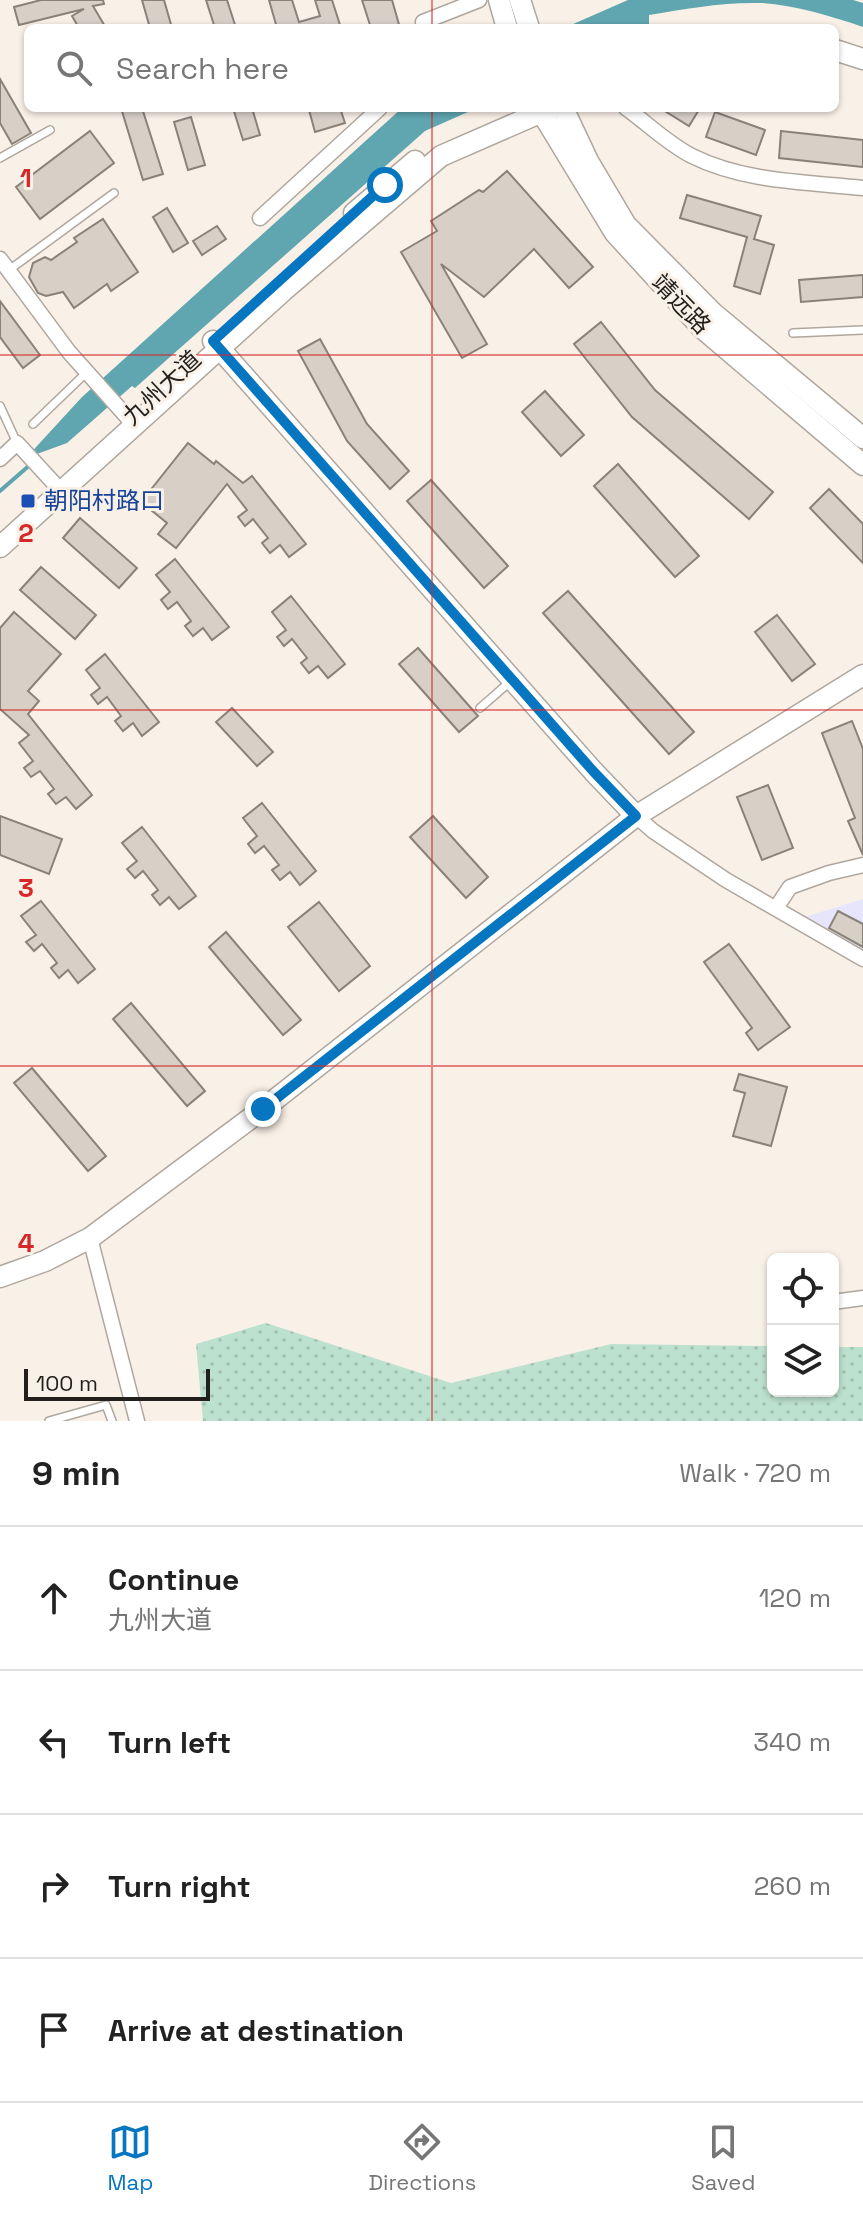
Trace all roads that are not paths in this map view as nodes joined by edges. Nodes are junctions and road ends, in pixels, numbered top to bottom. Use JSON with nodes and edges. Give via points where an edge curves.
{"nodes":[{"id":1,"x":479,"y":0,"type":"edge"},
{"id":2,"x":499,"y":0,"type":"edge"},
{"id":3,"x":520,"y":0,"type":"edge"},
{"id":4,"x":423,"y":22,"type":"dead end"},
{"id":5,"x":505,"y":24,"type":"edge"},
{"id":6,"x":528,"y":24,"type":"edge"},
{"id":7,"x":839,"y":51,"type":"edge"},
{"id":8,"x":863,"y":59,"type":"edge"},
{"id":9,"x":376,"y":112,"type":"edge"},
{"id":10,"x":530,"y":112,"type":"edge"},
{"id":11,"x":540,"y":112,"type":"edge"},
{"id":12,"x":565,"y":112,"type":"edge"},
{"id":13,"x":631,"y":112,"type":"edge"},
{"id":14,"x":50,"y":130,"type":"dead end"},
{"id":15,"x":0,"y":158,"type":"edge"},
{"id":16,"x":863,"y":188,"type":"edge"},
{"id":17,"x":114,"y":193,"type":"dead end"},
{"id":18,"x":260,"y":218,"type":"dead end"},
{"id":19,"x":4,"y":265,"type":"edge"},
{"id":20,"x":863,"y":330,"type":"edge"},
{"id":21,"x":793,"y":333,"type":"dead end"},
{"id":22,"x":217,"y":345,"type":"junction"},
{"id":23,"x":91,"y":377,"type":"junction"},
{"id":24,"x":0,"y":406,"type":"edge"},
{"id":25,"x":127,"y":418,"type":"junction"},
{"id":26,"x":33,"y":424,"type":"dead end"},
{"id":27,"x":863,"y":438,"type":"edge"},
{"id":28,"x":17,"y":443,"type":"junction"},
{"id":29,"x":0,"y":459,"type":"edge"},
{"id":30,"x":863,"y":465,"type":"edge"},
{"id":31,"x":60,"y":489,"type":"junction"},
{"id":32,"x":0,"y":537,"type":"edge"},
{"id":33,"x":0,"y":547,"type":"edge"},
{"id":34,"x":863,"y":675,"type":"edge"},
{"id":35,"x":514,"y":679,"type":"junction"},
{"id":36,"x":480,"y":708,"type":"dead end"},
{"id":37,"x":636,"y":816,"type":"junction"},
{"id":38,"x":863,"y":865,"type":"edge"},
{"id":39,"x":776,"y":908,"type":"junction"},
{"id":40,"x":863,"y":959,"type":"edge"},
{"id":41,"x":90,"y":1238,"type":"junction"},
{"id":42,"x":0,"y":1277,"type":"edge"},
{"id":43,"x":863,"y":1298,"type":"edge"},
{"id":44,"x":839,"y":1301,"type":"edge"},
{"id":45,"x":49,"y":1421,"type":"edge"},
{"id":46,"x":112,"y":1421,"type":"edge"},
{"id":47,"x":137,"y":1421,"type":"edge"}],
"edges":[{"from":1,"to":4,"type":"street"},
{"from":2,"to":5,"type":"main road"},
{"from":3,"to":6,"type":"main road"},
{"from":7,"to":8,"type":"main road"},
{"from":9,"to":18,"type":"street"},
{"from":10,"to":22,"type":"main road","name":"九州大道","via":[[437,145],[385,185]]},
{"from":11,"to":30,"type":"main road","name":"靖远路","via":[[625,243],[702,328]]},
{"from":12,"to":27,"type":"main road","name":"靖远路","via":[[626,225],[713,313]]},
{"from":13,"to":16,"type":"street","via":[[712,165],[746,175]]},
{"from":14,"to":15,"type":"lane"},
{"from":17,"to":19,"type":"lane"},
{"from":19,"to":23,"type":"street"},
{"from":20,"to":21,"type":"lane"},
{"from":22,"to":25,"type":"main road","name":"九州大道"},
{"from":22,"to":35,"type":"main road"},
{"from":23,"to":25,"type":"street"},
{"from":23,"to":26,"type":"lane"},
{"from":24,"to":28,"type":"lane"},
{"from":25,"to":31,"type":"main road","name":"九州大道"},
{"from":28,"to":29,"type":"street"},
{"from":28,"to":31,"type":"street"},
{"from":31,"to":32,"type":"main road","name":"九州大道"},
{"from":31,"to":33,"type":"main road"},
{"from":34,"to":37,"type":"main road"},
{"from":35,"to":36,"type":"lane"},
{"from":35,"to":37,"type":"main road"},
{"from":37,"to":39,"type":"street","via":[[726,880]]},
{"from":37,"to":41,"type":"main road"},
{"from":38,"to":39,"type":"street","via":[[790,887]]},
{"from":39,"to":40,"type":"street"},
{"from":41,"to":42,"type":"main road"},
{"from":41,"to":47,"type":"street"},
{"from":43,"to":44,"type":"street"},
{"from":45,"to":46,"type":"lane","via":[[106,1405]]}]}
